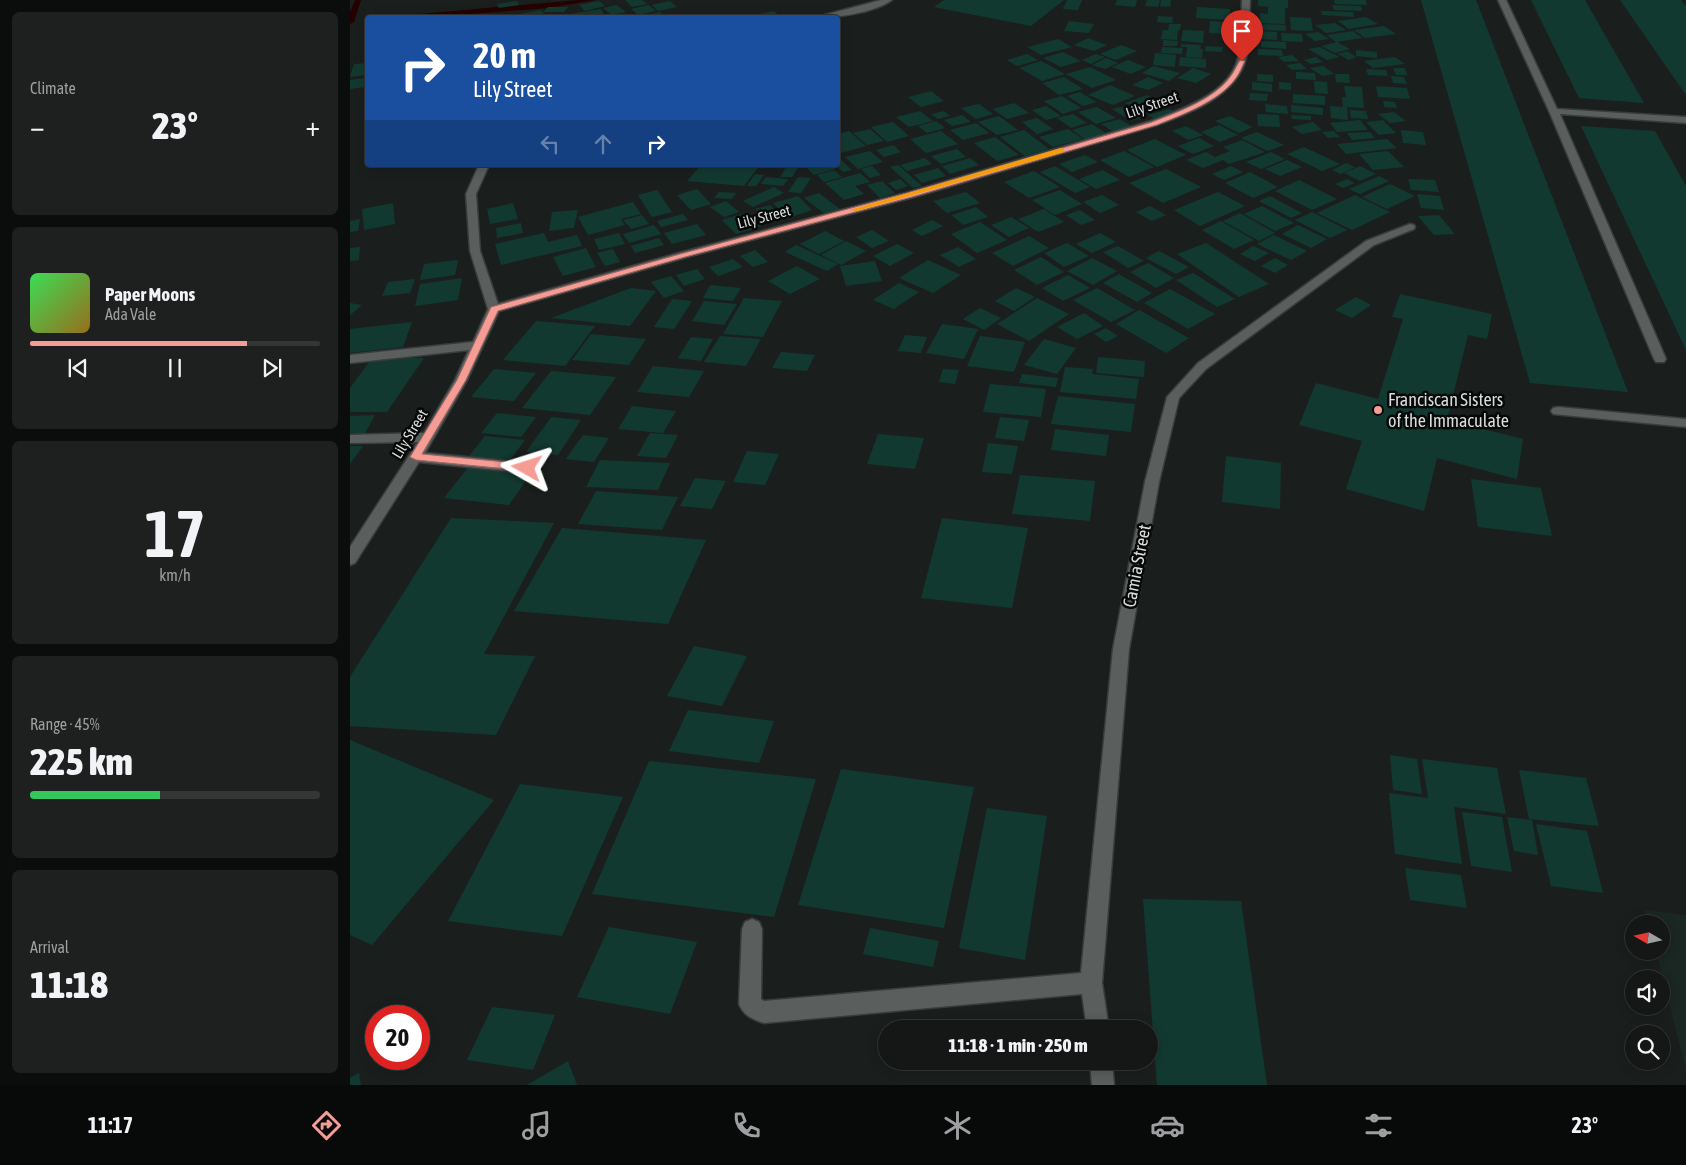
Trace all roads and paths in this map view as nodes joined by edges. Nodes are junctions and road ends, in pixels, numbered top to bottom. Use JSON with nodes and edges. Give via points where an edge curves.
{"nodes":[{"id":1,"x":888,"y":0,"type":"edge"},
{"id":2,"x":1246,"y":0,"type":"edge"},
{"id":3,"x":1502,"y":0,"type":"edge"},
{"id":4,"x":832,"y":15,"type":"edge"},
{"id":5,"x":1554,"y":111,"type":"junction"},
{"id":6,"x":1686,"y":120,"type":"edge"},
{"id":7,"x":483,"y":167,"type":"edge"},
{"id":8,"x":1410,"y":227,"type":"dead end"},
{"id":9,"x":494,"y":309,"type":"junction"},
{"id":10,"x":478,"y":345,"type":"junction"},
{"id":11,"x":350,"y":359,"type":"edge"},
{"id":12,"x":1660,"y":359,"type":"dead end"},
{"id":13,"x":1558,"y":411,"type":"dead end"},
{"id":14,"x":1686,"y":423,"type":"edge"},
{"id":15,"x":428,"y":437,"type":"junction"},
{"id":16,"x":350,"y":439,"type":"edge"},
{"id":17,"x":416,"y":457,"type":"junction"},
{"id":18,"x":527,"y":468,"type":"dead end"},
{"id":19,"x":350,"y":559,"type":"edge"},
{"id":20,"x":752,"y":929,"type":"dead end"},
{"id":21,"x":1091,"y":983,"type":"junction"},
{"id":22,"x":1097,"y":1020,"type":"edge"},
{"id":23,"x":1102,"y":1070,"type":"edge"},
{"id":24,"x":1103,"y":1085,"type":"edge"}],
"edges":[{"from":1,"to":4,"type":"street"},
{"from":2,"to":9,"type":"street","name":"Lily Street","via":[[1242,61],[1233,78],[1189,110],[910,195]]},
{"from":3,"to":5,"type":"street"},
{"from":5,"to":6,"type":"street"},
{"from":5,"to":12,"type":"street"},
{"from":7,"to":9,"type":"street","via":[[471,194],[475,251]]},
{"from":8,"to":21,"type":"street","name":"Camia Street","via":[[1370,244],[1202,366],[1174,397],[1152,482],[1121,649]]},
{"from":9,"to":10,"type":"street","name":"Lily Street"},
{"from":10,"to":11,"type":"street"},
{"from":10,"to":15,"type":"street","name":"Lily Street"},
{"from":13,"to":14,"type":"street"},
{"from":15,"to":16,"type":"street"},
{"from":15,"to":17,"type":"street","name":"Lily Street"},
{"from":17,"to":18,"type":"street"},
{"from":17,"to":19,"type":"street","name":"Lily Street"},
{"from":20,"to":21,"type":"street","via":[[750,1004],[764,1012]]},
{"from":21,"to":22,"type":"street","name":"Camia Street"},
{"from":23,"to":24,"type":"street"}]}
